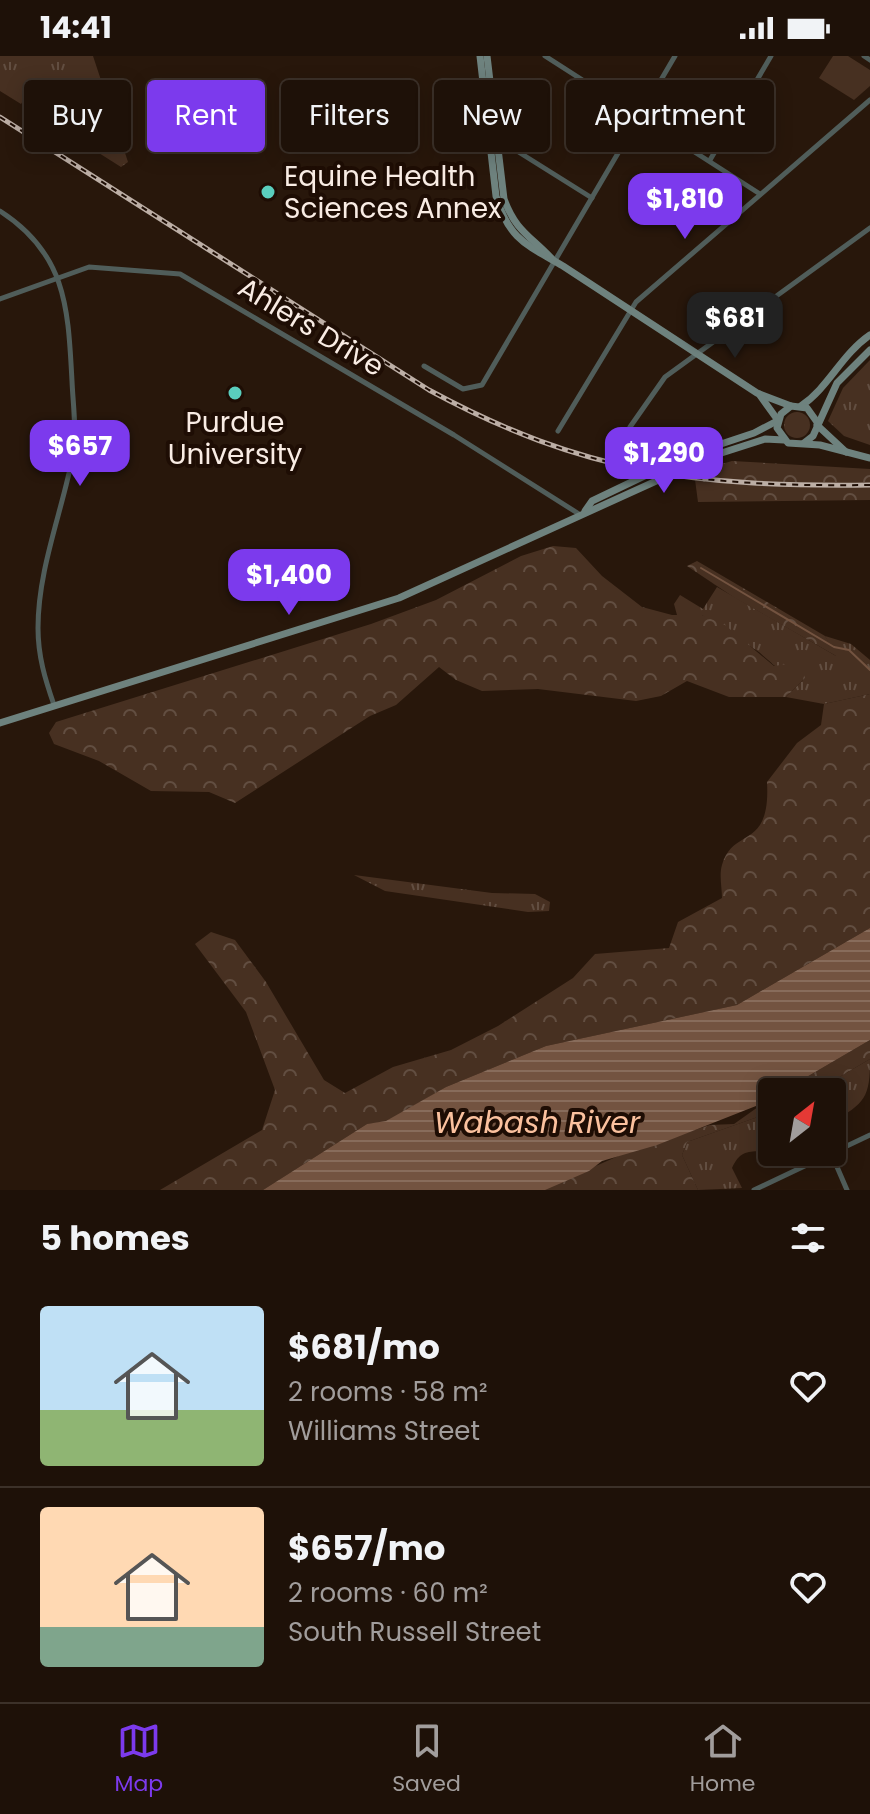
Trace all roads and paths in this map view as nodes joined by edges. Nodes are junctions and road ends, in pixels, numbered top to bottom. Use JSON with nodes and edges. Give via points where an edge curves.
{"nodes":[{"id":1,"x":480,"y":56,"type":"edge"},
{"id":2,"x":487,"y":56,"type":"edge"},
{"id":3,"x":545,"y":56,"type":"edge"},
{"id":4,"x":675,"y":56,"type":"edge"},
{"id":5,"x":771,"y":56,"type":"edge"},
{"id":6,"x":864,"y":56,"type":"edge"},
{"id":7,"x":870,"y":60,"type":"edge"},
{"id":8,"x":584,"y":80,"type":"edge"},
{"id":9,"x":661,"y":80,"type":"edge"},
{"id":10,"x":870,"y":100,"type":"edge"},
{"id":11,"x":519,"y":152,"type":"edge"},
{"id":12,"x":619,"y":152,"type":"edge"},
{"id":13,"x":698,"y":152,"type":"edge"},
{"id":14,"x":710,"y":160,"type":"junction"},
{"id":15,"x":760,"y":194,"type":"junction"},
{"id":16,"x":592,"y":198,"type":"junction"},
{"id":17,"x":0,"y":211,"type":"edge"},
{"id":18,"x":870,"y":228,"type":"edge"},
{"id":19,"x":555,"y":262,"type":"junction"},
{"id":20,"x":58,"y":278,"type":"junction"},
{"id":21,"x":0,"y":299,"type":"edge"},
{"id":22,"x":630,"y":311,"type":"junction"},
{"id":23,"x":870,"y":335,"type":"edge"},
{"id":24,"x":870,"y":350,"type":"edge"},
{"id":25,"x":696,"y":354,"type":"junction"},
{"id":26,"x":424,"y":366,"type":"dead end"},
{"id":27,"x":757,"y":393,"type":"junction"},
{"id":28,"x":791,"y":406,"type":"junction"},
{"id":29,"x":801,"y":406,"type":"junction"},
{"id":30,"x":777,"y":420,"type":"junction"},
{"id":31,"x":817,"y":424,"type":"junction"},
{"id":32,"x":630,"y":427,"type":"dead end"},
{"id":33,"x":558,"y":431,"type":"dead end"},
{"id":34,"x":784,"y":440,"type":"junction"},
{"id":35,"x":804,"y":443,"type":"junction"},
{"id":36,"x":846,"y":452,"type":"junction"},
{"id":37,"x":870,"y":458,"type":"edge"},
{"id":38,"x":582,"y":512,"type":"junction"},
{"id":39,"x":54,"y":705,"type":"junction"},
{"id":40,"x":0,"y":723,"type":"edge"},
{"id":41,"x":870,"y":1135,"type":"edge"},
{"id":42,"x":846,"y":1146,"type":"edge"},
{"id":43,"x":804,"y":1166,"type":"edge"},
{"id":44,"x":837,"y":1166,"type":"edge"},
{"id":45,"x":754,"y":1190,"type":"edge"},
{"id":46,"x":847,"y":1190,"type":"edge"}],
"edges":[{"from":1,"to":19,"type":"main road","via":[[496,196],[503,216],[525,245]]},
{"from":2,"to":19,"type":"main road","via":[[504,199],[522,234]]},
{"from":3,"to":8,"type":"street"},
{"from":4,"to":9,"type":"street"},
{"from":5,"to":14,"type":"street"},
{"from":6,"to":7,"type":"street"},
{"from":10,"to":15,"type":"street"},
{"from":11,"to":16,"type":"street"},
{"from":12,"to":16,"type":"street"},
{"from":13,"to":14,"type":"street"},
{"from":14,"to":15,"type":"street"},
{"from":15,"to":22,"type":"street"},
{"from":16,"to":19,"type":"street"},
{"from":17,"to":20,"type":"street","via":[[38,242]]},
{"from":18,"to":25,"type":"street"},
{"from":19,"to":22,"type":"main road"},
{"from":19,"to":26,"type":"street","via":[[482,385],[463,389]]},
{"from":20,"to":21,"type":"street","name":"Ahlers Drive"},
{"from":20,"to":38,"type":"street","name":"Ahlers Drive","via":[[102,266],[195,280]]},
{"from":20,"to":39,"type":"street","via":[[69,309],[74,442],[40,600],[39,661]]},
{"from":22,"to":25,"type":"main road"},
{"from":22,"to":33,"type":"street"},
{"from":23,"to":29,"type":"main road","via":[[841,360],[819,394]]},
{"from":24,"to":31,"type":"main road","via":[[847,369]]},
{"from":25,"to":27,"type":"main road"},
{"from":25,"to":32,"type":"street","via":[[658,384]]},
{"from":27,"to":28,"type":"main road"},
{"from":27,"to":30,"type":"main road"},
{"from":28,"to":29,"type":"main road"},
{"from":28,"to":30,"type":"main road"},
{"from":29,"to":31,"type":"main road"},
{"from":30,"to":34,"type":"main road"},
{"from":30,"to":38,"type":"main road","via":[[688,455],[592,501]]},
{"from":31,"to":35,"type":"main road"},
{"from":31,"to":36,"type":"main road"},
{"from":34,"to":35,"type":"main road"},
{"from":34,"to":38,"type":"main road","via":[[769,438],[709,457],[597,510]]},
{"from":35,"to":36,"type":"main road"},
{"from":36,"to":37,"type":"main road"},
{"from":38,"to":39,"type":"main road","via":[[399,598]]},
{"from":39,"to":40,"type":"main road"},
{"from":41,"to":42,"type":"street"},
{"from":43,"to":45,"type":"street"},
{"from":44,"to":46,"type":"street"}]}
